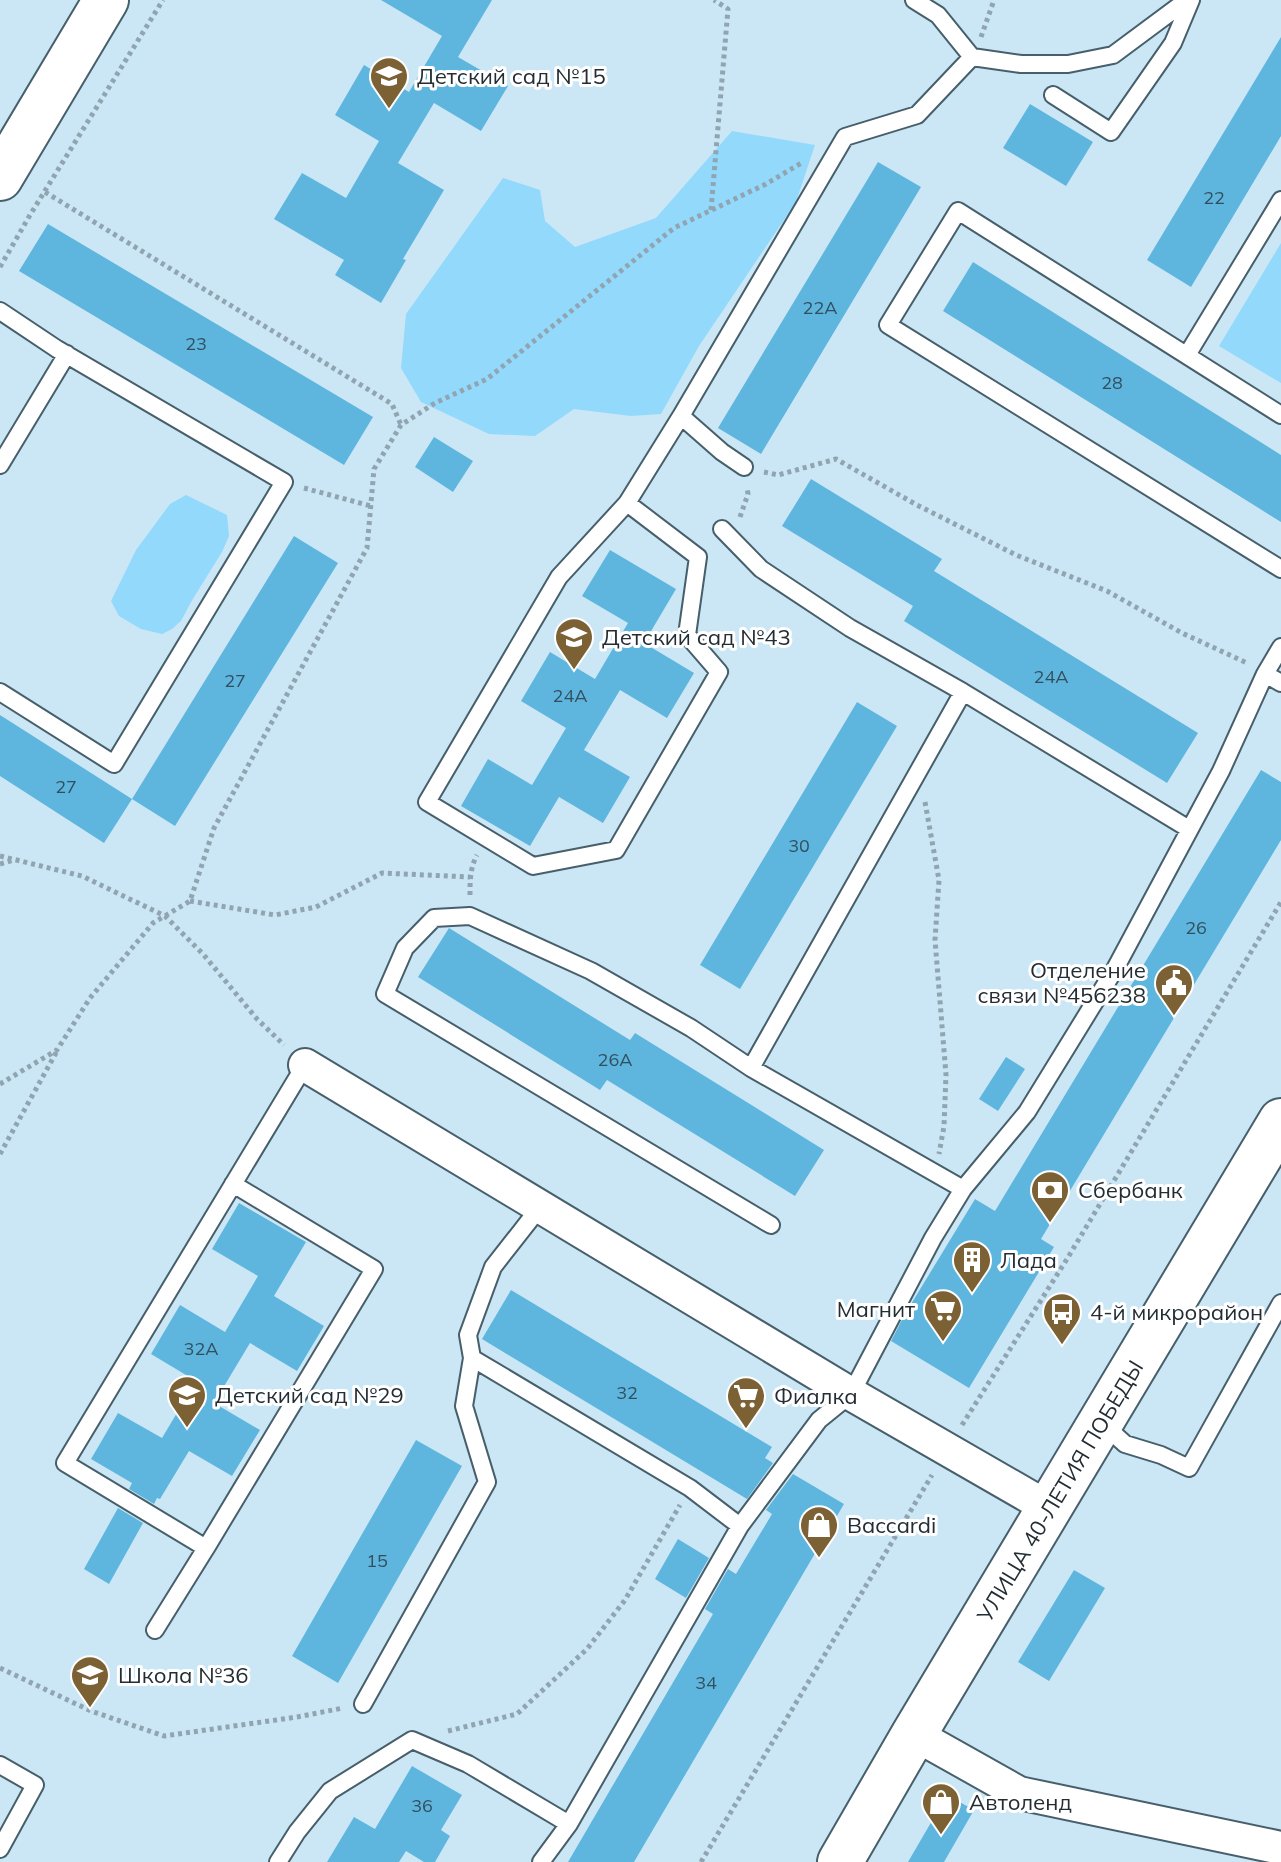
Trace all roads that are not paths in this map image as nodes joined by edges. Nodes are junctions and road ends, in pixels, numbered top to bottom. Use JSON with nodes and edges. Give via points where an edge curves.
{"nodes":[{"id":1,"x":106,"y":0,"type":"edge"},
{"id":2,"x":914,"y":0,"type":"edge"},
{"id":3,"x":1189,"y":0,"type":"edge"},
{"id":4,"x":972,"y":57,"type":"junction"},
{"id":5,"x":1053,"y":95,"type":"dead end"},
{"id":6,"x":0,"y":178,"type":"edge"},
{"id":7,"x":1281,"y":200,"type":"edge"},
{"id":8,"x":0,"y":311,"type":"edge"},
{"id":9,"x":67,"y":354,"type":"junction"},
{"id":10,"x":1187,"y":355,"type":"junction"},
{"id":11,"x":1281,"y":415,"type":"edge"},
{"id":12,"x":681,"y":416,"type":"junction"},
{"id":13,"x":0,"y":465,"type":"edge"},
{"id":14,"x":744,"y":467,"type":"road end"},
{"id":15,"x":627,"y":503,"type":"junction"},
{"id":16,"x":727,"y":534,"type":"road end"},
{"id":17,"x":1281,"y":569,"type":"edge"},
{"id":18,"x":1281,"y":647,"type":"edge"},
{"id":19,"x":1265,"y":674,"type":"junction"},
{"id":20,"x":1281,"y":683,"type":"edge"},
{"id":21,"x":0,"y":692,"type":"edge"},
{"id":22,"x":963,"y":692,"type":"junction"},
{"id":23,"x":1189,"y":829,"type":"junction"},
{"id":24,"x":305,"y":1065,"type":"joint"},
{"id":25,"x":751,"y":1068,"type":"junction"},
{"id":26,"x":1281,"y":1121,"type":"edge"},
{"id":27,"x":233,"y":1184,"type":"junction"},
{"id":28,"x":963,"y":1189,"type":"junction"},
{"id":29,"x":540,"y":1207,"type":"junction"},
{"id":30,"x":771,"y":1225,"type":"dead end"},
{"id":31,"x":1281,"y":1303,"type":"edge"},
{"id":32,"x":472,"y":1358,"type":"junction"},
{"id":33,"x":851,"y":1394,"type":"junction"},
{"id":34,"x":1102,"y":1423,"type":"junction"},
{"id":35,"x":1049,"y":1508,"type":"junction"},
{"id":36,"x":740,"y":1526,"type":"junction"},
{"id":37,"x":206,"y":1548,"type":"junction"},
{"id":38,"x":155,"y":1630,"type":"dead end"},
{"id":39,"x":363,"y":1704,"type":"road end"},
{"id":40,"x":914,"y":1734,"type":"junction"},
{"id":41,"x":0,"y":1765,"type":"edge"},
{"id":42,"x":569,"y":1824,"type":"junction"},
{"id":43,"x":1281,"y":1848,"type":"edge"},
{"id":44,"x":0,"y":1849,"type":"edge"},
{"id":45,"x":278,"y":1862,"type":"edge"},
{"id":46,"x":541,"y":1862,"type":"edge"},
{"id":47,"x":840,"y":1862,"type":"edge"}],
"edges":[{"from":1,"to":6,"type":"main road"},
{"from":2,"to":4,"type":"lane","via":[[938,15]]},
{"from":3,"to":4,"type":"lane","via":[[1113,55],[1068,64]]},
{"from":3,"to":5,"type":"lane","via":[[1173,43],[1111,132]]},
{"from":4,"to":12,"type":"lane","via":[[917,115],[845,137]]},
{"from":7,"to":10,"type":"lane"},
{"from":8,"to":9,"type":"lane"},
{"from":9,"to":13,"type":"lane"},
{"from":9,"to":21,"type":"lane","via":[[284,482],[114,764]]},
{"from":10,"to":11,"type":"lane"},
{"from":10,"to":17,"type":"lane","via":[[958,211],[888,325]]},
{"from":12,"to":14,"type":"lane"},
{"from":12,"to":15,"type":"lane"},
{"from":15,"to":15,"type":"lane","via":[[698,557],[687,635],[719,672],[616,850],[533,866],[427,802],[559,577]]},
{"from":16,"to":22,"type":"lane","via":[[761,569],[850,628]]},
{"from":18,"to":19,"type":"lane"},
{"from":19,"to":20,"type":"lane"},
{"from":19,"to":23,"type":"lane"},
{"from":22,"to":23,"type":"lane"},
{"from":22,"to":25,"type":"lane"},
{"from":23,"to":28,"type":"lane","via":[[1115,969],[1027,1112]]},
{"from":24,"to":27,"type":"lane"},
{"from":24,"to":29,"type":"street"},
{"from":25,"to":28,"type":"lane"},
{"from":25,"to":30,"type":"lane","via":[[591,971],[470,916],[434,918],[405,948],[385,994]]},
{"from":26,"to":34,"type":"main road","name":"УЛИЦА 40-ЛЕТИЯ ПОБЕДЫ"},
{"from":27,"to":37,"type":"lane","via":[[65,1463]]},
{"from":27,"to":37,"type":"lane","via":[[374,1269]]},
{"from":28,"to":33,"type":"lane"},
{"from":29,"to":32,"type":"lane","via":[[493,1267],[468,1335]]},
{"from":29,"to":33,"type":"street"},
{"from":31,"to":34,"type":"lane","via":[[1189,1468],[1125,1444]]},
{"from":32,"to":36,"type":"lane","via":[[690,1488]]},
{"from":32,"to":39,"type":"lane","via":[[464,1406],[487,1482]]},
{"from":33,"to":35,"type":"street"},
{"from":33,"to":36,"type":"lane","via":[[819,1420]]},
{"from":34,"to":35,"type":"main road","name":"УЛИЦА 40-ЛЕТИЯ ПОБЕДЫ"},
{"from":35,"to":40,"type":"main road","name":"УЛИЦА 40-ЛЕТИЯ ПОБЕДЫ"},
{"from":36,"to":42,"type":"lane"},
{"from":37,"to":38,"type":"lane"},
{"from":40,"to":43,"type":"street","via":[[1019,1793]]},
{"from":40,"to":47,"type":"main road","name":"УЛИЦА 40-ЛЕТИЯ ПОБЕДЫ"},
{"from":41,"to":44,"type":"lane","via":[[35,1785]]},
{"from":42,"to":45,"type":"lane","via":[[468,1764],[412,1740],[330,1791]]},
{"from":42,"to":46,"type":"lane"}]}
